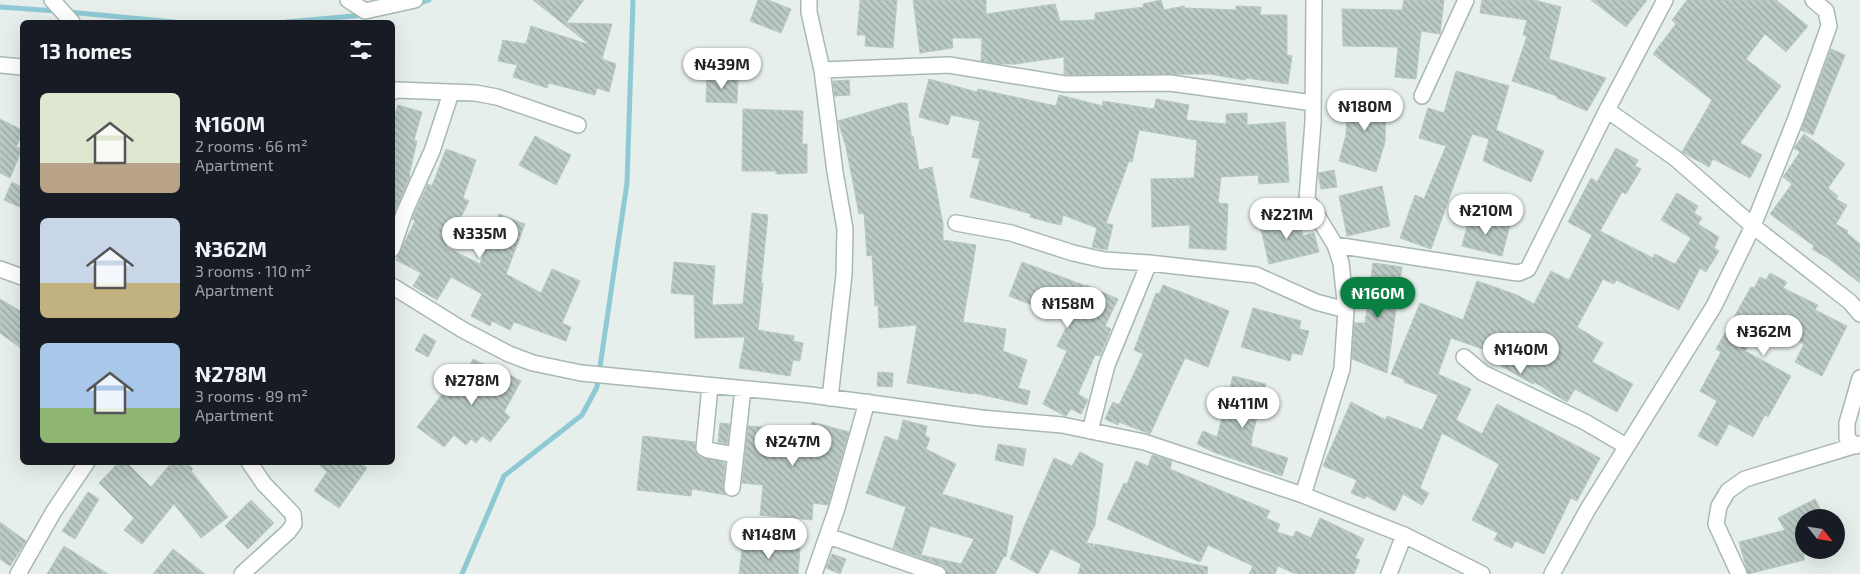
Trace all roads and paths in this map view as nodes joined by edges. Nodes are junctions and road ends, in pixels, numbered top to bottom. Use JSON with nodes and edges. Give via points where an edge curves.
{"nodes":[{"id":1,"x":52,"y":0,"type":"edge"},
{"id":2,"x":348,"y":0,"type":"edge"},
{"id":3,"x":416,"y":0,"type":"edge"},
{"id":4,"x":809,"y":0,"type":"edge"},
{"id":5,"x":1314,"y":0,"type":"edge"},
{"id":6,"x":1466,"y":0,"type":"edge"},
{"id":7,"x":1665,"y":0,"type":"edge"},
{"id":8,"x":1813,"y":0,"type":"edge"},
{"id":9,"x":70,"y":20,"type":"edge"},
{"id":10,"x":0,"y":65,"type":"edge"},
{"id":11,"x":20,"y":67,"type":"edge"},
{"id":12,"x":822,"y":70,"type":"junction"},
{"id":13,"x":395,"y":91,"type":"edge"},
{"id":14,"x":451,"y":93,"type":"junction"},
{"id":15,"x":1422,"y":96,"type":"dead end"},
{"id":16,"x":1313,"y":103,"type":"junction"},
{"id":17,"x":1607,"y":110,"type":"junction"},
{"id":18,"x":578,"y":125,"type":"dead end"},
{"id":19,"x":956,"y":223,"type":"dead end"},
{"id":20,"x":1753,"y":226,"type":"junction"},
{"id":21,"x":395,"y":239,"type":"edge"},
{"id":22,"x":1335,"y":245,"type":"junction"},
{"id":23,"x":1149,"y":263,"type":"junction"},
{"id":24,"x":0,"y":269,"type":"edge"},
{"id":25,"x":20,"y":276,"type":"edge"},
{"id":26,"x":395,"y":288,"type":"edge"},
{"id":27,"x":1346,"y":310,"type":"junction"},
{"id":28,"x":1860,"y":314,"type":"edge"},
{"id":29,"x":1464,"y":357,"type":"dead end"},
{"id":30,"x":1860,"y":378,"type":"edge"},
{"id":31,"x":710,"y":386,"type":"junction"},
{"id":32,"x":743,"y":389,"type":"junction"},
{"id":33,"x":830,"y":398,"type":"junction"},
{"id":34,"x":868,"y":402,"type":"junction"},
{"id":35,"x":1090,"y":431,"type":"junction"},
{"id":36,"x":1858,"y":445,"type":"edge"},
{"id":37,"x":1626,"y":446,"type":"junction"},
{"id":38,"x":735,"y":455,"type":"junction"},
{"id":39,"x":85,"y":465,"type":"edge"},
{"id":40,"x":252,"y":465,"type":"edge"},
{"id":41,"x":732,"y":488,"type":"dead end"},
{"id":42,"x":1303,"y":495,"type":"junction"},
{"id":43,"x":1404,"y":535,"type":"junction"},
{"id":44,"x":828,"y":536,"type":"junction"},
{"id":45,"x":18,"y":574,"type":"edge"},
{"id":46,"x":242,"y":574,"type":"edge"},
{"id":47,"x":814,"y":574,"type":"edge"},
{"id":48,"x":938,"y":574,"type":"edge"},
{"id":49,"x":1389,"y":574,"type":"edge"},
{"id":50,"x":1482,"y":574,"type":"edge"},
{"id":51,"x":1552,"y":574,"type":"edge"},
{"id":52,"x":1739,"y":574,"type":"edge"}],
"edges":[{"from":1,"to":9,"type":"street"},
{"from":2,"to":3,"type":"street","via":[[365,11]]},
{"from":4,"to":12,"type":"street"},
{"from":5,"to":16,"type":"street"},
{"from":6,"to":15,"type":"street"},
{"from":7,"to":17,"type":"street"},
{"from":8,"to":20,"type":"street","via":[[1826,11],[1828,26]]},
{"from":10,"to":11,"type":"street"},
{"from":12,"to":16,"type":"street","via":[[949,65],[1064,84],[1170,84]]},
{"from":12,"to":33,"type":"street","via":[[845,229],[844,275]]},
{"from":13,"to":14,"type":"street"},
{"from":14,"to":18,"type":"street","via":[[497,97]]},
{"from":14,"to":21,"type":"street","via":[[432,151]]},
{"from":16,"to":22,"type":"street","via":[[1307,199]]},
{"from":17,"to":20,"type":"street","via":[[1675,158]]},
{"from":17,"to":22,"type":"street","via":[[1528,269],[1519,273]]},
{"from":19,"to":23,"type":"street","via":[[1011,233],[1104,260]]},
{"from":20,"to":28,"type":"street","via":[[1850,302]]},
{"from":20,"to":37,"type":"street","via":[[1714,306]]},
{"from":22,"to":27,"type":"street","via":[[1341,262]]},
{"from":23,"to":27,"type":"street","via":[[1256,275],[1316,302]]},
{"from":23,"to":35,"type":"street","via":[[1107,365]]},
{"from":24,"to":25,"type":"street"},
{"from":26,"to":31,"type":"street","via":[[463,330],[534,363],[581,373]]},
{"from":27,"to":42,"type":"street","via":[[1342,369]]},
{"from":29,"to":37,"type":"street","via":[[1483,373],[1585,422]]},
{"from":30,"to":36,"type":"street","via":[[1847,423],[1847,438]]},
{"from":31,"to":32,"type":"street"},
{"from":31,"to":38,"type":"street","via":[[704,448]]},
{"from":32,"to":33,"type":"street"},
{"from":32,"to":38,"type":"street"},
{"from":33,"to":34,"type":"street"},
{"from":34,"to":35,"type":"street"},
{"from":34,"to":44,"type":"street"},
{"from":35,"to":42,"type":"street","via":[[1144,442]]},
{"from":36,"to":52,"type":"street","via":[[1745,479],[1728,491],[1719,506],[1716,524]]},
{"from":37,"to":51,"type":"street"},
{"from":38,"to":41,"type":"street"},
{"from":39,"to":45,"type":"street"},
{"from":40,"to":46,"type":"street","via":[[264,484],[293,514],[294,524]]},
{"from":42,"to":43,"type":"street"},
{"from":43,"to":49,"type":"street"},
{"from":43,"to":50,"type":"street"},
{"from":44,"to":47,"type":"street"},
{"from":44,"to":48,"type":"street"}]}
